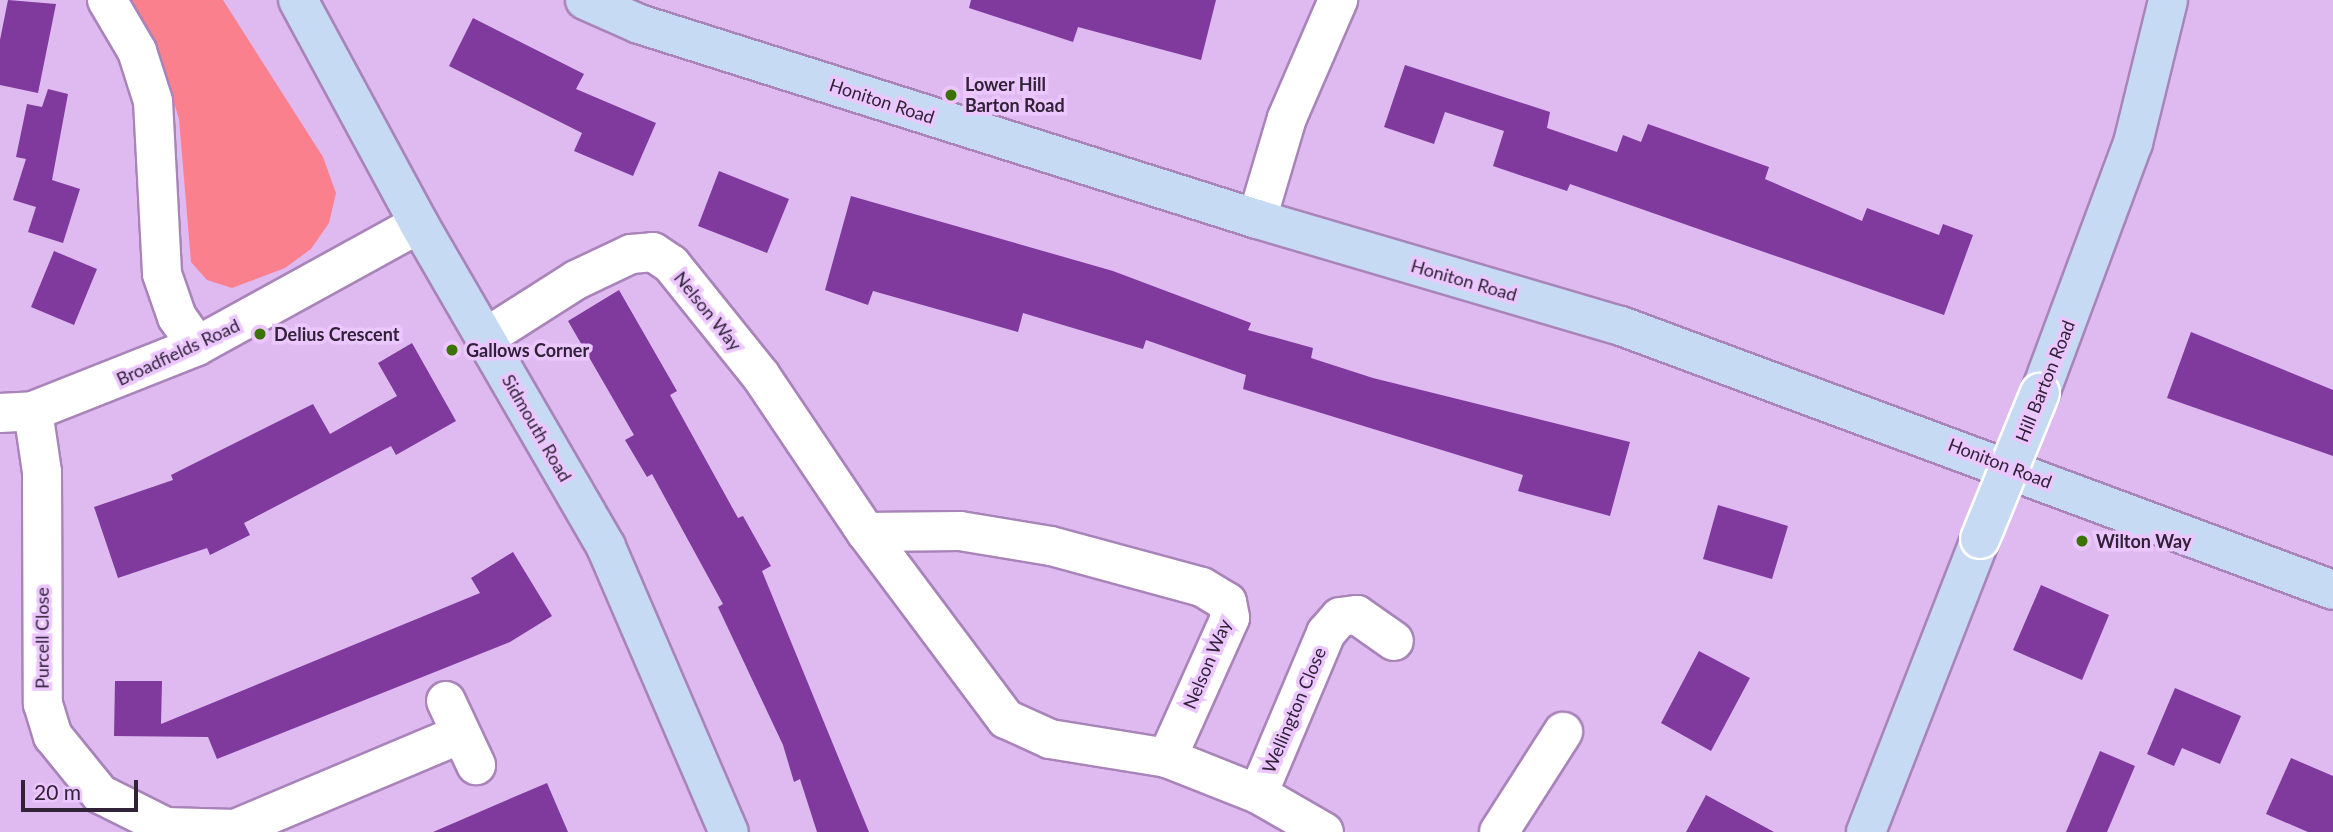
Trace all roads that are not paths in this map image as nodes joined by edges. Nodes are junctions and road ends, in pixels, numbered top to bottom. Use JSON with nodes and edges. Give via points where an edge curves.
{"nodes":[{"id":1,"x":107,"y":0,"type":"edge"},
{"id":2,"x":298,"y":0,"type":"edge"},
{"id":3,"x":585,"y":0,"type":"edge"},
{"id":4,"x":1338,"y":0,"type":"edge"},
{"id":5,"x":2168,"y":0,"type":"edge"},
{"id":6,"x":1257,"y":219,"type":"junction"},
{"id":7,"x":419,"y":224,"type":"junction"},
{"id":8,"x":485,"y":338,"type":"junction"},
{"id":9,"x":197,"y":346,"type":"junction"},
{"id":10,"x":16,"y":412,"type":"edge"},
{"id":11,"x":866,"y":532,"type":"junction"},
{"id":12,"x":2333,"y":590,"type":"edge"},
{"id":13,"x":1394,"y":641,"type":"dead end"},
{"id":14,"x":1563,"y":732,"type":"dead end"},
{"id":15,"x":461,"y":733,"type":"dead end"},
{"id":16,"x":1167,"y":758,"type":"junction"},
{"id":17,"x":1258,"y":794,"type":"junction"},
{"id":18,"x":729,"y":832,"type":"edge"},
{"id":19,"x":1324,"y":832,"type":"edge"},
{"id":20,"x":1499,"y":832,"type":"edge"},
{"id":21,"x":1866,"y":832,"type":"edge"}],
"edges":[{"from":1,"to":9,"type":"street","via":[[137,51],[153,101],[162,274],[177,317]]},
{"from":2,"to":7,"type":"main road","name":"Sidmouth Road"},
{"from":3,"to":6,"type":"main road","name":"Honiton Road","via":[[639,24]]},
{"from":4,"to":6,"type":"street","via":[[1287,118]]},
{"from":5,"to":21,"type":"main road","name":"Hill Barton Road","bridge":true,"via":[[2133,143],[2040,393]]},
{"from":6,"to":12,"type":"main road","name":"Honiton Road","via":[[1621,327]]},
{"from":7,"to":8,"type":"main road","name":"Sidmouth Road"},
{"from":7,"to":9,"type":"street","name":"Broadfields Road"},
{"from":8,"to":11,"type":"street","name":"Nelson Way","via":[[576,280],[631,254],[653,252],[671,264],[761,376]]},
{"from":8,"to":18,"type":"main road","name":"Sidmouth Road","via":[[606,547]]},
{"from":9,"to":10,"type":"street","name":"Broadfields Road"},
{"from":10,"to":15,"type":"street","name":"Purcell Close","via":[[43,472],[43,704],[53,736],[100,794],[166,827],[235,829]]},
{"from":11,"to":16,"type":"street","name":"Nelson Way","via":[[1006,719],[1049,739]]},
{"from":11,"to":16,"type":"street","name":"Nelson Way","via":[[960,531],[1051,546],[1202,587],[1227,602],[1230,618]]},
{"from":13,"to":17,"type":"street","name":"Wellington Close","via":[[1357,615],[1339,617],[1326,633]]},
{"from":14,"to":20,"type":"street"},
{"from":16,"to":17,"type":"street","name":"Nelson Way"},
{"from":17,"to":19,"type":"street","name":"Wellington Close"}]}
